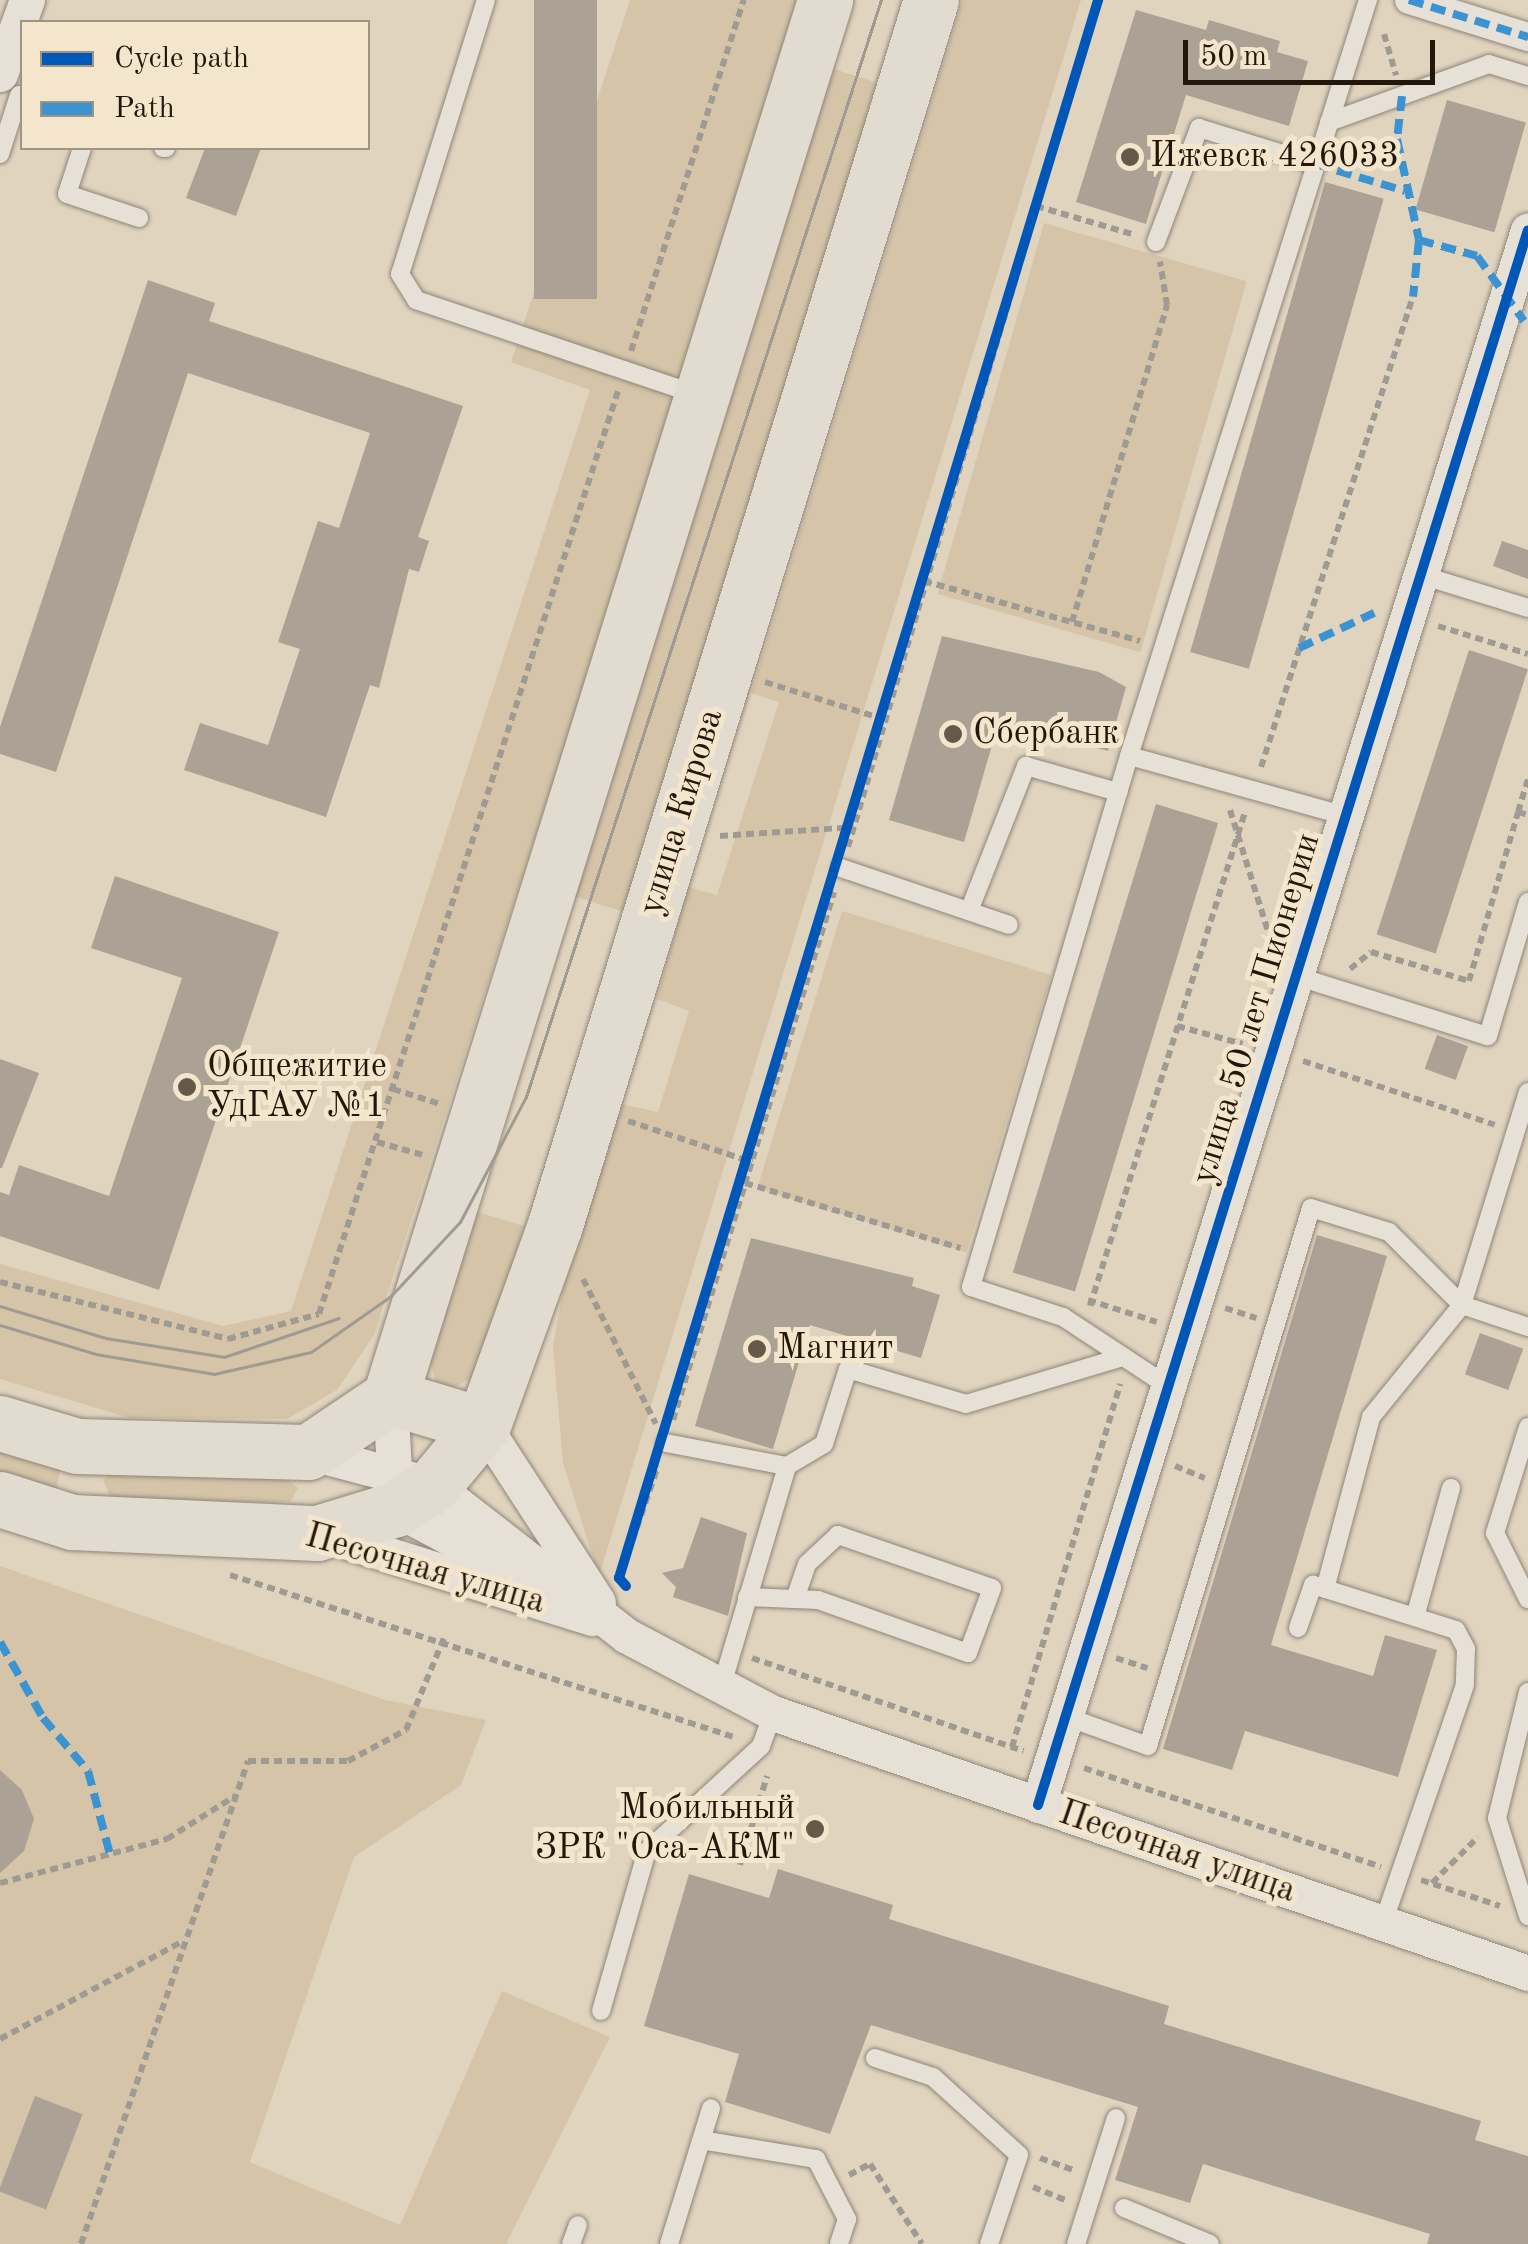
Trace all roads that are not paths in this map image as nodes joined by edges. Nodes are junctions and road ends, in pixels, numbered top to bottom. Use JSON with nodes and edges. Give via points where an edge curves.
{"nodes":[{"id":1,"x":486,"y":0,"type":"edge"},
{"id":2,"x":825,"y":0,"type":"edge"},
{"id":3,"x":931,"y":0,"type":"edge"},
{"id":4,"x":1368,"y":0,"type":"edge"},
{"id":5,"x":1410,"y":0,"type":"edge"},
{"id":6,"x":1528,"y":37,"type":"edge"},
{"id":7,"x":20,"y":48,"type":"edge"},
{"id":8,"x":1528,"y":76,"type":"edge"},
{"id":9,"x":0,"y":88,"type":"edge"},
{"id":10,"x":14,"y":89,"type":"edge"},
{"id":11,"x":1329,"y":122,"type":"junction"},
{"id":12,"x":81,"y":150,"type":"edge"},
{"id":13,"x":0,"y":154,"type":"edge"},
{"id":14,"x":1316,"y":164,"type":"junction"},
{"id":15,"x":139,"y":218,"type":"dead end"},
{"id":16,"x":1528,"y":230,"type":"edge"},
{"id":17,"x":1156,"y":242,"type":"road end"},
{"id":18,"x":699,"y":396,"type":"junction"},
{"id":19,"x":1421,"y":575,"type":"junction"},
{"id":20,"x":1528,"y":608,"type":"edge"},
{"id":21,"x":1129,"y":756,"type":"junction"},
{"id":22,"x":1118,"y":792,"type":"junction"},
{"id":23,"x":1346,"y":816,"type":"junction"},
{"id":24,"x":842,"y":868,"type":"road end"},
{"id":25,"x":1528,"y":902,"type":"edge"},
{"id":26,"x":970,"y":912,"type":"junction"},
{"id":27,"x":1009,"y":925,"type":"dead end"},
{"id":28,"x":1293,"y":988,"type":"junction"},
{"id":29,"x":1528,"y":1092,"type":"edge"},
{"id":30,"x":1462,"y":1304,"type":"junction"},
{"id":31,"x":1528,"y":1327,"type":"edge"},
{"id":32,"x":1126,"y":1358,"type":"junction"},
{"id":33,"x":1169,"y":1387,"type":"junction"},
{"id":34,"x":390,"y":1397,"type":"junction"},
{"id":35,"x":0,"y":1423,"type":"edge"},
{"id":36,"x":483,"y":1425,"type":"junction"},
{"id":37,"x":1528,"y":1427,"type":"edge"},
{"id":38,"x":666,"y":1443,"type":"road end"},
{"id":39,"x":77,"y":1446,"type":"junction"},
{"id":40,"x":308,"y":1452,"type":"junction"},
{"id":41,"x":787,"y":1466,"type":"junction"},
{"id":42,"x":1451,"y":1488,"type":"dead end"},
{"id":43,"x":408,"y":1489,"type":"junction"},
{"id":44,"x":0,"y":1500,"type":"edge"},
{"id":45,"x":72,"y":1522,"type":"junction"},
{"id":46,"x":317,"y":1533,"type":"junction"},
{"id":47,"x":1326,"y":1589,"type":"junction"},
{"id":48,"x":748,"y":1597,"type":"junction"},
{"id":49,"x":795,"y":1599,"type":"junction"},
{"id":50,"x":1528,"y":1599,"type":"edge"},
{"id":51,"x":1416,"y":1618,"type":"junction"},
{"id":52,"x":612,"y":1624,"type":"junction"},
{"id":53,"x":1298,"y":1628,"type":"dead end"},
{"id":54,"x":721,"y":1688,"type":"junction"},
{"id":55,"x":1528,"y":1692,"type":"edge"},
{"id":56,"x":773,"y":1712,"type":"junction"},
{"id":57,"x":1067,"y":1717,"type":"junction"},
{"id":58,"x":1038,"y":1805,"type":"junction"},
{"id":59,"x":1528,"y":1916,"type":"edge"},
{"id":60,"x":1382,"y":1923,"type":"junction"},
{"id":61,"x":1528,"y":1972,"type":"edge"},
{"id":62,"x":601,"y":2011,"type":"dead end"},
{"id":63,"x":875,"y":2058,"type":"dead end"},
{"id":64,"x":711,"y":2108,"type":"dead end"},
{"id":65,"x":1116,"y":2118,"type":"dead end"},
{"id":66,"x":700,"y":2140,"type":"junction"},
{"id":67,"x":1124,"y":2208,"type":"dead end"},
{"id":68,"x":578,"y":2225,"type":"dead end"},
{"id":69,"x":571,"y":2244,"type":"edge"},
{"id":70,"x":669,"y":2244,"type":"edge"},
{"id":71,"x":838,"y":2244,"type":"edge"},
{"id":72,"x":989,"y":2244,"type":"edge"},
{"id":73,"x":1076,"y":2244,"type":"edge"},
{"id":74,"x":1210,"y":2244,"type":"edge"}],
"edges":[{"from":1,"to":18,"type":"lane","via":[[400,274],[416,300]]},
{"from":2,"to":18,"type":"main road"},
{"from":3,"to":36,"type":"main road","name":"улица Кирова","via":[[674,839]]},
{"from":4,"to":11,"type":"lane"},
{"from":5,"to":6,"type":"street"},
{"from":7,"to":10,"type":"street"},
{"from":8,"to":11,"type":"lane","via":[[1490,64]]},
{"from":9,"to":10,"type":"lane"},
{"from":10,"to":13,"type":"lane"},
{"from":11,"to":14,"type":"lane"},
{"from":12,"to":15,"type":"lane","via":[[66,194]]},
{"from":14,"to":17,"type":"lane","via":[[1198,128]]},
{"from":14,"to":21,"type":"lane"},
{"from":16,"to":19,"type":"street","name":"улица 50 лет Пионерии"},
{"from":18,"to":34,"type":"main road"},
{"from":19,"to":20,"type":"lane"},
{"from":19,"to":23,"type":"street","name":"улица 50 лет Пионерии"},
{"from":21,"to":22,"type":"lane"},
{"from":21,"to":23,"type":"lane"},
{"from":22,"to":26,"type":"lane","via":[[1026,766]]},
{"from":22,"to":32,"type":"lane","via":[[970,1287],[1083,1330]]},
{"from":23,"to":28,"type":"street","name":"улица 50 лет Пионерии"},
{"from":24,"to":26,"type":"lane"},
{"from":25,"to":28,"type":"lane","via":[[1488,1036]]},
{"from":26,"to":27,"type":"lane"},
{"from":28,"to":33,"type":"street","name":"улица 50 лет Пионерии"},
{"from":29,"to":30,"type":"lane"},
{"from":30,"to":31,"type":"lane"},
{"from":30,"to":47,"type":"lane","via":[[1372,1417]]},
{"from":30,"to":57,"type":"lane","via":[[1389,1232],[1311,1208],[1148,1746]]},
{"from":32,"to":33,"type":"lane"},
{"from":32,"to":41,"type":"lane","via":[[966,1404],[848,1369],[824,1444]]},
{"from":33,"to":57,"type":"street","name":"улица 50 лет Пионерии"},
{"from":34,"to":36,"type":"main road"},
{"from":34,"to":40,"type":"main road"},
{"from":34,"to":43,"type":"street"},
{"from":35,"to":39,"type":"main road","name":"Песочная улица"},
{"from":36,"to":43,"type":"main road","name":"улица Кирова"},
{"from":36,"to":52,"type":"street","name":"Песочная улица"},
{"from":37,"to":50,"type":"lane","via":[[1495,1534]]},
{"from":38,"to":41,"type":"lane"},
{"from":39,"to":40,"type":"main road","name":"Песочная улица"},
{"from":39,"to":45,"type":"main road"},
{"from":40,"to":43,"type":"street","name":"Песочная улица"},
{"from":40,"to":46,"type":"main road"},
{"from":41,"to":48,"type":"lane"},
{"from":42,"to":51,"type":"lane"},
{"from":43,"to":46,"type":"main road"},
{"from":43,"to":52,"type":"street","name":"Песочная улица"},
{"from":44,"to":45,"type":"main road","name":"Песочная улица"},
{"from":45,"to":46,"type":"main road","name":"Песочная улица"},
{"from":46,"to":52,"type":"street","name":"Песочная улица"},
{"from":47,"to":51,"type":"lane"},
{"from":47,"to":53,"type":"lane","via":[[1313,1585]]},
{"from":48,"to":49,"type":"lane"},
{"from":48,"to":54,"type":"lane"},
{"from":49,"to":49,"type":"lane","via":[[968,1653],[992,1588],[838,1535],[807,1564]]},
{"from":51,"to":60,"type":"lane","via":[[1456,1630],[1465,1684]]},
{"from":52,"to":54,"type":"street","name":"Песочная улица"},
{"from":54,"to":56,"type":"street","name":"Песочная улица"},
{"from":55,"to":59,"type":"lane","via":[[1497,1818]]},
{"from":56,"to":58,"type":"street","name":"Песочная улица"},
{"from":56,"to":62,"type":"lane","via":[[761,1746],[647,1851]]},
{"from":57,"to":58,"type":"street","name":"улица 50 лет Пионерии"},
{"from":58,"to":60,"type":"street","name":"Песочная улица"},
{"from":60,"to":61,"type":"street","name":"Песочная улица"},
{"from":63,"to":72,"type":"lane","via":[[933,2077],[1019,2155]]},
{"from":64,"to":66,"type":"lane"},
{"from":65,"to":73,"type":"lane"},
{"from":66,"to":70,"type":"lane"},
{"from":66,"to":71,"type":"lane","via":[[816,2159],[847,2219]]},
{"from":67,"to":74,"type":"lane"},
{"from":68,"to":69,"type":"lane"}]}
